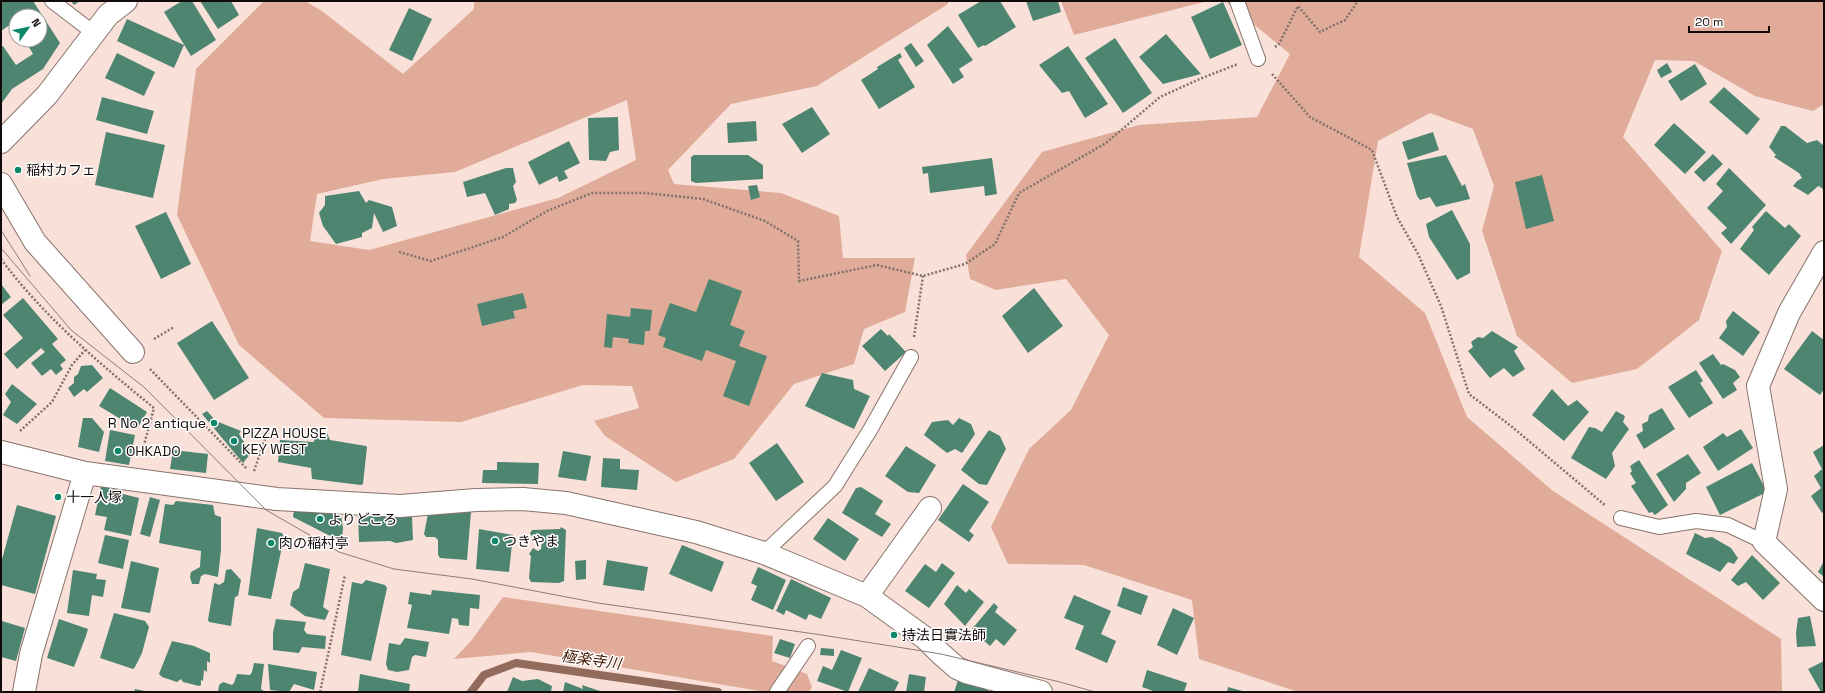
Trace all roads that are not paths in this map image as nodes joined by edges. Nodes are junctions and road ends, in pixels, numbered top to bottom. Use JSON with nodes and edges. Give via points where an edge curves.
{"nodes":[{"id":1,"x":52,"y":1,"type":"edge"},
{"id":2,"x":126,"y":1,"type":"edge"},
{"id":3,"x":1237,"y":1,"type":"edge"},
{"id":4,"x":94,"y":33,"type":"junction"},
{"id":5,"x":1258,"y":58,"type":"road end"},
{"id":6,"x":1,"y":142,"type":"edge"},
{"id":7,"x":1,"y":184,"type":"edge"},
{"id":8,"x":1824,"y":252,"type":"edge"},
{"id":9,"x":133,"y":352,"type":"road end"},
{"id":10,"x":911,"y":357,"type":"road end"},
{"id":11,"x":1,"y":452,"type":"edge"},
{"id":12,"x":85,"y":473,"type":"junction"},
{"id":13,"x":930,"y":508,"type":"dead end"},
{"id":14,"x":1621,"y":518,"type":"road end"},
{"id":15,"x":1764,"y":542,"type":"junction"},
{"id":16,"x":764,"y":553,"type":"junction"},
{"id":17,"x":867,"y":596,"type":"junction"},
{"id":18,"x":1824,"y":600,"type":"edge"},
{"id":19,"x":808,"y":646,"type":"dead end"},
{"id":20,"x":780,"y":689,"type":"edge"},
{"id":21,"x":24,"y":692,"type":"edge"},
{"id":22,"x":1041,"y":692,"type":"edge"}],
"edges":[{"from":1,"to":4,"type":"lane"},
{"from":2,"to":4,"type":"street","via":[[108,15]]},
{"from":3,"to":5,"type":"lane"},
{"from":4,"to":6,"type":"street","via":[[47,95]]},
{"from":7,"to":9,"type":"street","via":[[35,242]]},
{"from":8,"to":15,"type":"street","via":[[1789,313],[1758,386],[1776,489]]},
{"from":10,"to":16,"type":"lane","via":[[835,486]]},
{"from":11,"to":12,"type":"street"},
{"from":12,"to":16,"type":"street","via":[[277,500],[400,506],[523,499],[566,504],[696,532]]},
{"from":12,"to":21,"type":"street","via":[[31,654]]},
{"from":13,"to":17,"type":"street"},
{"from":14,"to":15,"type":"lane","via":[[1658,527],[1696,521],[1728,525]]},
{"from":15,"to":18,"type":"street"},
{"from":16,"to":17,"type":"street"},
{"from":17,"to":22,"type":"street","via":[[925,638],[957,668]]},
{"from":19,"to":20,"type":"lane"}]}
